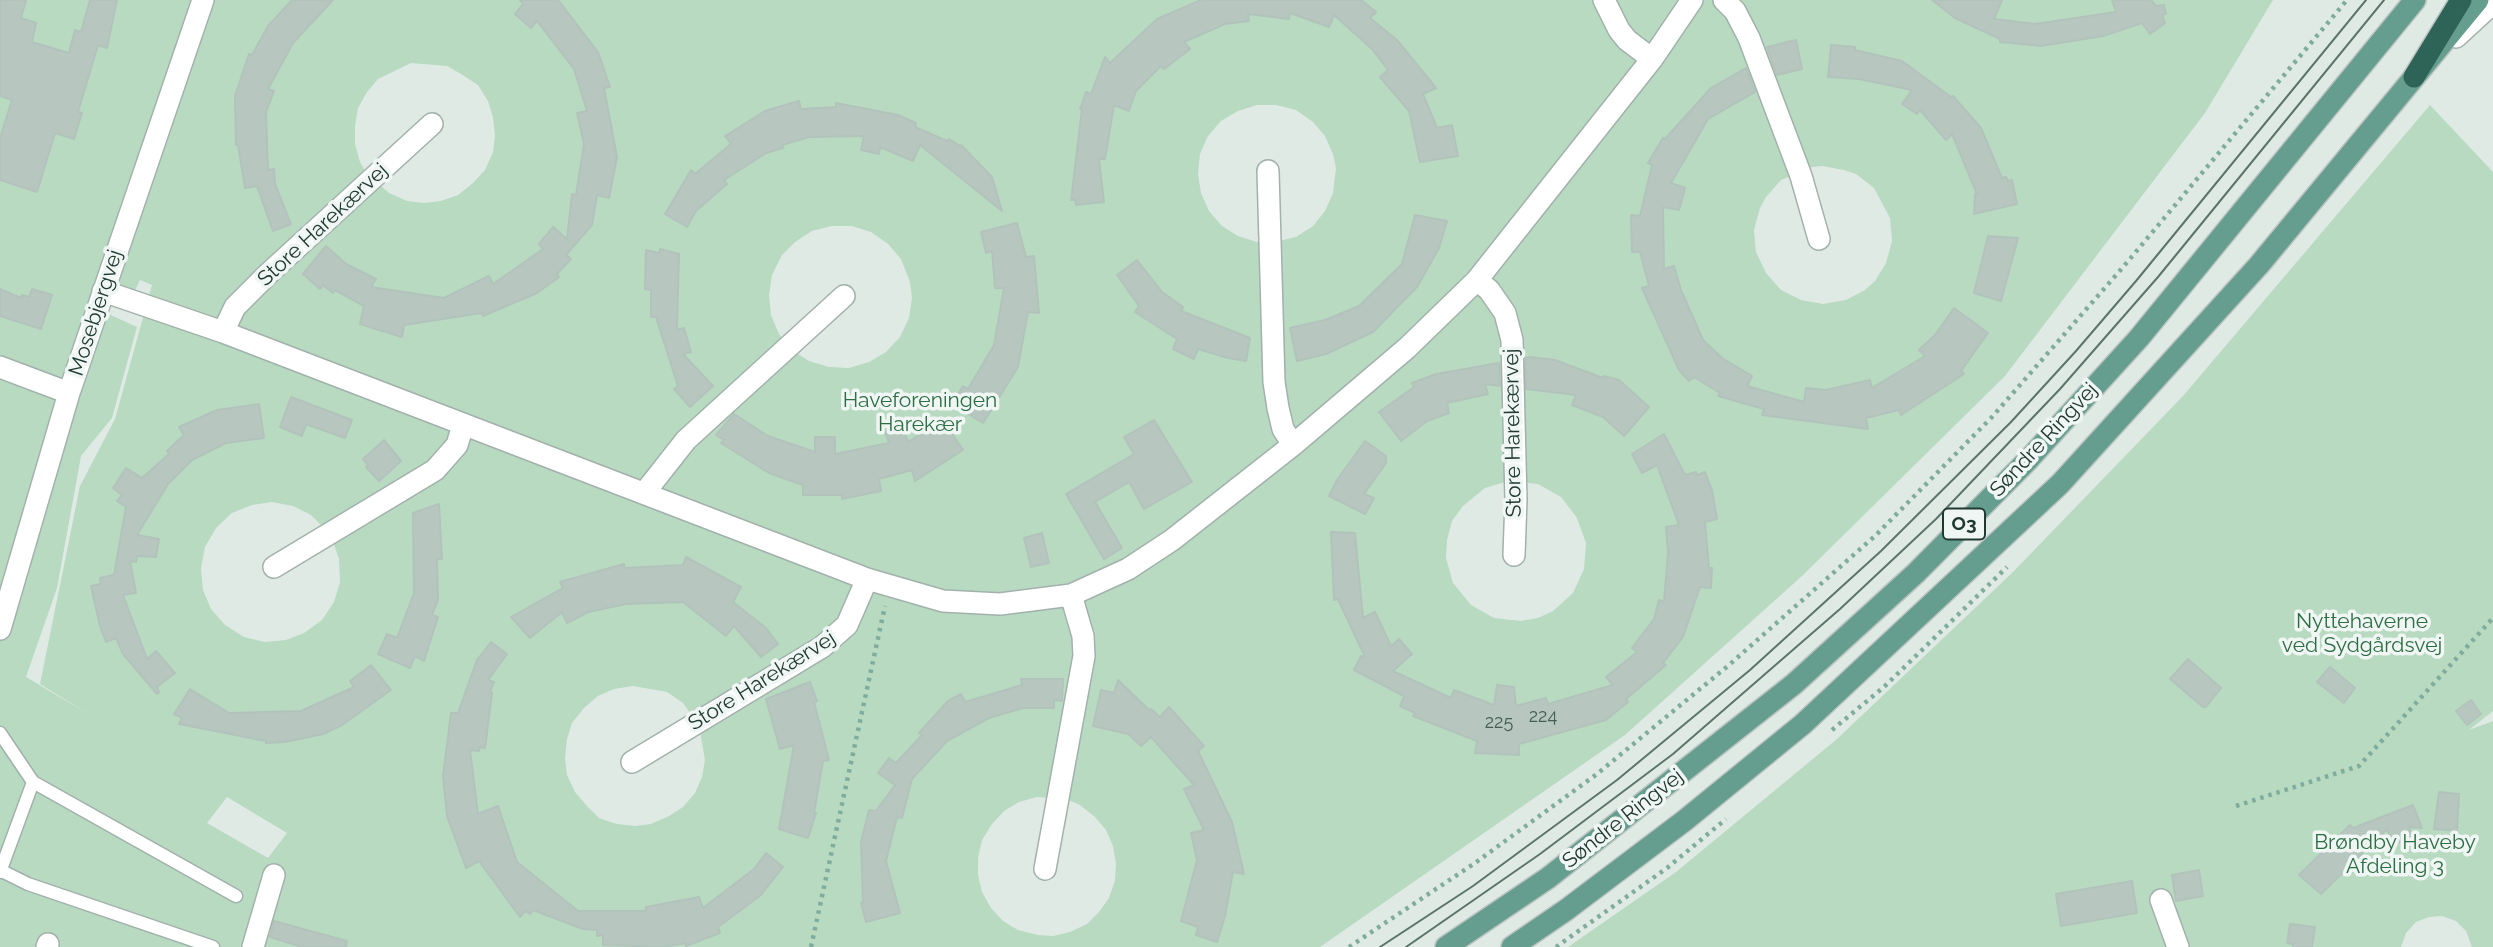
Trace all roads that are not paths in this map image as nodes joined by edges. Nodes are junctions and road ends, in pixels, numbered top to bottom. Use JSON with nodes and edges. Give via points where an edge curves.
{"nodes":[{"id":1,"x":203,"y":0,"type":"edge"},
{"id":2,"x":1604,"y":0,"type":"edge"},
{"id":3,"x":1692,"y":0,"type":"edge"},
{"id":4,"x":1724,"y":0,"type":"edge"},
{"id":5,"x":2415,"y":0,"type":"edge"},
{"id":6,"x":2461,"y":0,"type":"edge"},
{"id":7,"x":2478,"y":0,"type":"edge"},
{"id":8,"x":2493,"y":3,"type":"edge"},
{"id":9,"x":1652,"y":59,"type":"junction"},
{"id":10,"x":2414,"y":77,"type":"junction"},
{"id":11,"x":432,"y":124,"type":"dead end"},
{"id":12,"x":1268,"y":171,"type":"dead end"},
{"id":13,"x":1819,"y":239,"type":"dead end"},
{"id":14,"x":1477,"y":279,"type":"junction"},
{"id":15,"x":103,"y":291,"type":"junction"},
{"id":16,"x":844,"y":296,"type":"dead end"},
{"id":17,"x":223,"y":332,"type":"junction"},
{"id":18,"x":0,"y":367,"type":"edge"},
{"id":19,"x":69,"y":393,"type":"junction"},
{"id":20,"x":463,"y":425,"type":"junction"},
{"id":21,"x":1293,"y":445,"type":"junction"},
{"id":22,"x":647,"y":494,"type":"junction"},
{"id":23,"x":1514,"y":555,"type":"dead end"},
{"id":24,"x":274,"y":567,"type":"dead end"},
{"id":25,"x":867,"y":579,"type":"junction"},
{"id":26,"x":1071,"y":595,"type":"junction"},
{"id":27,"x":4,"y":602,"type":"edge"},
{"id":28,"x":0,"y":629,"type":"edge"},
{"id":29,"x":0,"y":733,"type":"edge"},
{"id":30,"x":632,"y":762,"type":"dead end"},
{"id":31,"x":33,"y":782,"type":"junction"},
{"id":32,"x":1045,"y":869,"type":"dead end"},
{"id":33,"x":1,"y":871,"type":"edge"},
{"id":34,"x":274,"y":876,"type":"dead end"},
{"id":35,"x":236,"y":896,"type":"dead end"},
{"id":36,"x":2161,"y":900,"type":"dead end"},
{"id":37,"x":214,"y":947,"type":"edge"},
{"id":38,"x":253,"y":947,"type":"edge"},
{"id":39,"x":1446,"y":947,"type":"edge"},
{"id":40,"x":1512,"y":947,"type":"edge"},
{"id":41,"x":2178,"y":947,"type":"edge"}],
"edges":[{"from":1,"to":15,"type":"street","name":"Mosebjergvej"},
{"from":2,"to":9,"type":"street","via":[[1627,40]]},
{"from":3,"to":9,"type":"street"},
{"from":4,"to":13,"type":"street","via":[[1749,38],[1801,176]]},
{"from":5,"to":39,"type":"main road","name":"Søndre Ringvej","number":"O3","via":[[2139,338],[1916,573],[1794,684],[1548,878]]},
{"from":6,"to":10,"type":"highway"},
{"from":7,"to":10,"type":"main road","name":"Søndre Ringvej","number":"O3"},
{"from":8,"to":10,"type":"street"},
{"from":9,"to":14,"type":"street"},
{"from":10,"to":40,"type":"main road","name":"Søndre Ringvej","number":"O3","via":[[2259,265],[2060,484],[1803,724],[1684,821]]},
{"from":11,"to":17,"type":"street","name":"Store Harekærvej","via":[[260,282],[235,307]]},
{"from":12,"to":21,"type":"street","via":[[1275,382],[1283,429]]},
{"from":14,"to":21,"type":"street","via":[[1407,348]]},
{"from":14,"to":23,"type":"street","name":"Store Harekærvej","via":[[1505,313],[1512,340]]},
{"from":15,"to":17,"type":"street"},
{"from":15,"to":19,"type":"street","name":"Mosebjergvej"},
{"from":16,"to":22,"type":"street","via":[[686,440]]},
{"from":17,"to":20,"type":"street"},
{"from":18,"to":19,"type":"street"},
{"from":19,"to":27,"type":"street","name":"Mosebjergvej"},
{"from":20,"to":22,"type":"street"},
{"from":20,"to":24,"type":"street","via":[[457,445],[435,470]]},
{"from":21,"to":26,"type":"street","via":[[1172,540],[1128,569]]},
{"from":22,"to":25,"type":"street"},
{"from":25,"to":26,"type":"street","via":[[943,601],[1000,604]]},
{"from":25,"to":30,"type":"street","name":"Store Harekærvej","via":[[847,625],[822,647]]},
{"from":26,"to":32,"type":"street","via":[[1084,656]]},
{"from":27,"to":28,"type":"street","name":"Mosebjergvej"},
{"from":29,"to":31,"type":"lane"},
{"from":31,"to":33,"type":"lane"},
{"from":31,"to":35,"type":"lane"},
{"from":33,"to":37,"type":"lane"},
{"from":34,"to":38,"type":"street"},
{"from":36,"to":41,"type":"street"}]}
